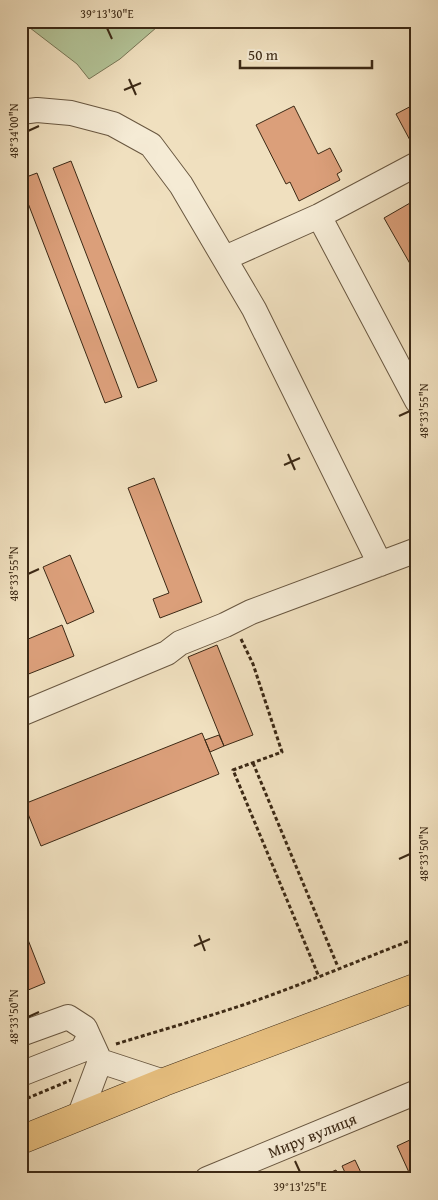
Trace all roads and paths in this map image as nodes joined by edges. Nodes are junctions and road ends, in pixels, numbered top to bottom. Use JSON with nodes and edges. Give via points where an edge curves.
{"nodes":[{"id":1,"x":21,"y":112,"type":"edge"},
{"id":2,"x":417,"y":164,"type":"edge"},
{"id":3,"x":319,"y":216,"type":"junction"},
{"id":4,"x":225,"y":258,"type":"junction"},
{"id":5,"x":417,"y":401,"type":"edge"},
{"id":6,"x":417,"y":550,"type":"edge"},
{"id":7,"x":380,"y":564,"type":"junction"},
{"id":8,"x":233,"y":621,"type":"junction"},
{"id":9,"x":21,"y":714,"type":"edge"},
{"id":10,"x":253,"y":763,"type":"junction"},
{"id":11,"x":417,"y":938,"type":"edge"},
{"id":12,"x":338,"y":967,"type":"junction"},
{"id":13,"x":319,"y":977,"type":"junction"},
{"id":14,"x":417,"y":987,"type":"edge"},
{"id":15,"x":21,"y":1034,"type":"edge"},
{"id":16,"x":95,"y":1051,"type":"junction"},
{"id":17,"x":21,"y":1074,"type":"edge"},
{"id":18,"x":74,"y":1079,"type":"dead end"},
{"id":19,"x":164,"y":1082,"type":"junction"},
{"id":20,"x":417,"y":1092,"type":"edge"},
{"id":21,"x":21,"y":1101,"type":"edge"},
{"id":22,"x":79,"y":1117,"type":"junction"},
{"id":23,"x":21,"y":1140,"type":"edge"},
{"id":24,"x":207,"y":1179,"type":"edge"}],
"edges":[{"from":1,"to":4,"type":"street","via":[[72,113],[113,124],[150,145],[181,186]]},
{"from":2,"to":3,"type":"street"},
{"from":3,"to":4,"type":"street"},
{"from":3,"to":5,"type":"street"},
{"from":4,"to":7,"type":"street","via":[[254,309]]},
{"from":6,"to":7,"type":"street"},
{"from":7,"to":8,"type":"street"},
{"from":8,"to":9,"type":"street","via":[[180,643],[167,653]]},
{"from":8,"to":10,"type":"path","via":[[253,664],[282,752]]},
{"from":10,"to":12,"type":"path"},
{"from":10,"to":13,"type":"path","via":[[233,770]]},
{"from":11,"to":12,"type":"path"},
{"from":12,"to":13,"type":"path"},
{"from":13,"to":16,"type":"path","via":[[243,1005]]},
{"from":14,"to":19,"type":"main road"},
{"from":15,"to":16,"type":"street","via":[[68,1017],[85,1028]]},
{"from":16,"to":17,"type":"street","via":[[82,1050]]},
{"from":16,"to":19,"type":"street"},
{"from":16,"to":22,"type":"street"},
{"from":18,"to":21,"type":"path"},
{"from":19,"to":22,"type":"main road"},
{"from":20,"to":24,"type":"street","name":"Миру вулиця"},
{"from":22,"to":23,"type":"main road"}]}
